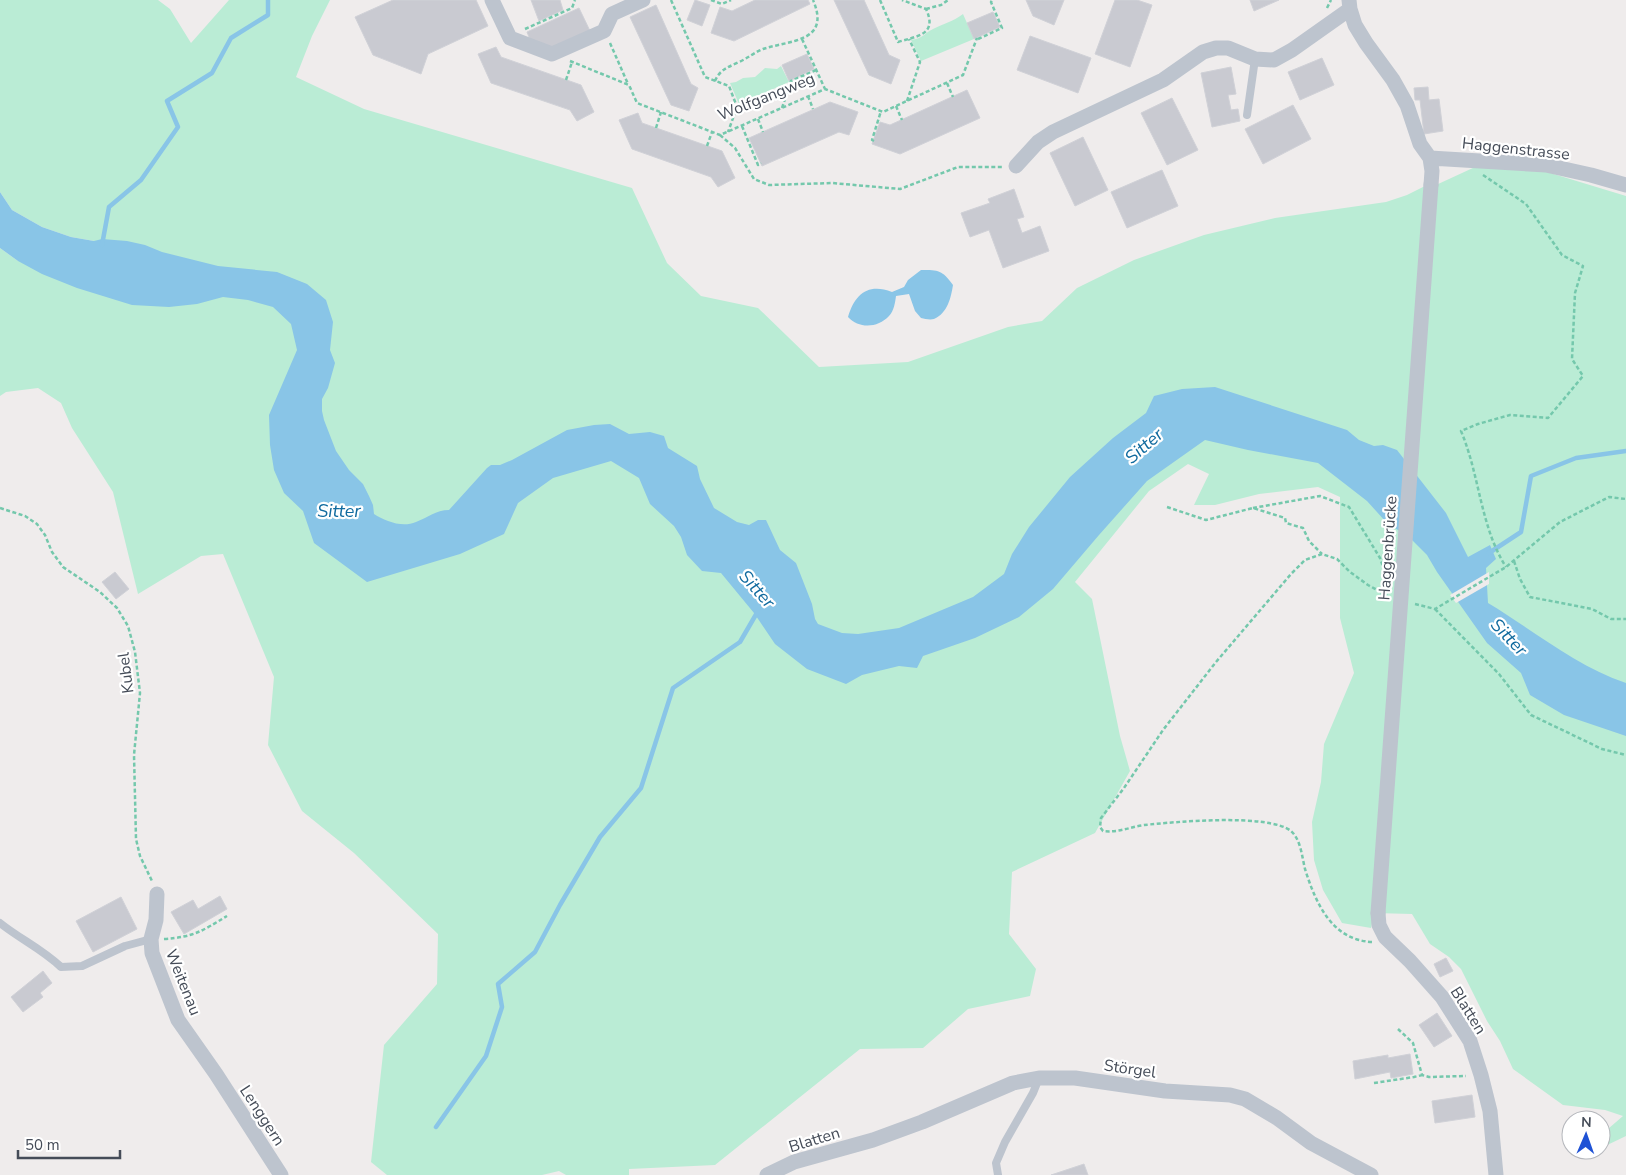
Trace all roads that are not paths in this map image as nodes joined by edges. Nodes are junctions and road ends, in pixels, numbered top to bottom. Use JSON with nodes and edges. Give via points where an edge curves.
{"nodes":[{"id":1,"x":492,"y":0,"type":"edge"},
{"id":2,"x":643,"y":0,"type":"edge"},
{"id":3,"x":1349,"y":4,"type":"edge"},
{"id":4,"x":1255,"y":59,"type":"junction"},
{"id":5,"x":1247,"y":115,"type":"dead end"},
{"id":6,"x":1430,"y":158,"type":"junction"},
{"id":7,"x":1016,"y":166,"type":"road end"},
{"id":8,"x":1626,"y":185,"type":"edge"},
{"id":9,"x":157,"y":894,"type":"road end"},
{"id":10,"x":1378,"y":913,"type":"joint"},
{"id":11,"x":0,"y":923,"type":"edge"},
{"id":12,"x":151,"y":940,"type":"junction"},
{"id":13,"x":216,"y":1074,"type":"joint"},
{"id":14,"x":1040,"y":1078,"type":"junction"},
{"id":15,"x":873,"y":1140,"type":"joint"},
{"id":16,"x":281,"y":1175,"type":"edge"},
{"id":17,"x":767,"y":1175,"type":"edge"},
{"id":18,"x":998,"y":1175,"type":"edge"},
{"id":19,"x":1371,"y":1175,"type":"edge"},
{"id":20,"x":1496,"y":1175,"type":"edge"}],
"edges":[{"from":1,"to":2,"type":"street","via":[[510,38],[552,54],[604,31],[612,14]]},
{"from":3,"to":4,"type":"street","via":[[1292,50],[1274,60]]},
{"from":3,"to":6,"type":"street","via":[[1355,25],[1393,80],[1407,105],[1420,144]]},
{"from":4,"to":5,"type":"lane"},
{"from":4,"to":7,"type":"street","via":[[1228,48],[1203,52],[1163,80],[1053,132],[1038,142]]},
{"from":6,"to":8,"type":"street","name":"Haggenstrasse","via":[[1546,165]]},
{"from":6,"to":10,"type":"street","name":"Haggenbrücke","bridge":true,"via":[[1432,171]]},
{"from":9,"to":12,"type":"street","name":"Weitenau"},
{"from":10,"to":20,"type":"street","name":"Blatten","via":[[1385,937],[1442,997],[1470,1041],[1490,1111]]},
{"from":11,"to":12,"type":"lane","via":[[61,967],[82,966],[124,946]]},
{"from":12,"to":13,"type":"street","name":"Weitenau","via":[[152,953],[178,1020]]},
{"from":13,"to":16,"type":"street","name":"Lenggern"},
{"from":14,"to":15,"type":"street","name":"Störgel","via":[[1014,1083]]},
{"from":14,"to":18,"type":"lane","via":[[1005,1142],[996,1163]]},
{"from":14,"to":19,"type":"street","name":"Störgel","via":[[1075,1078],[1245,1099],[1311,1143]]},
{"from":15,"to":17,"type":"street","name":"Blatten","via":[[794,1162]]}]}
